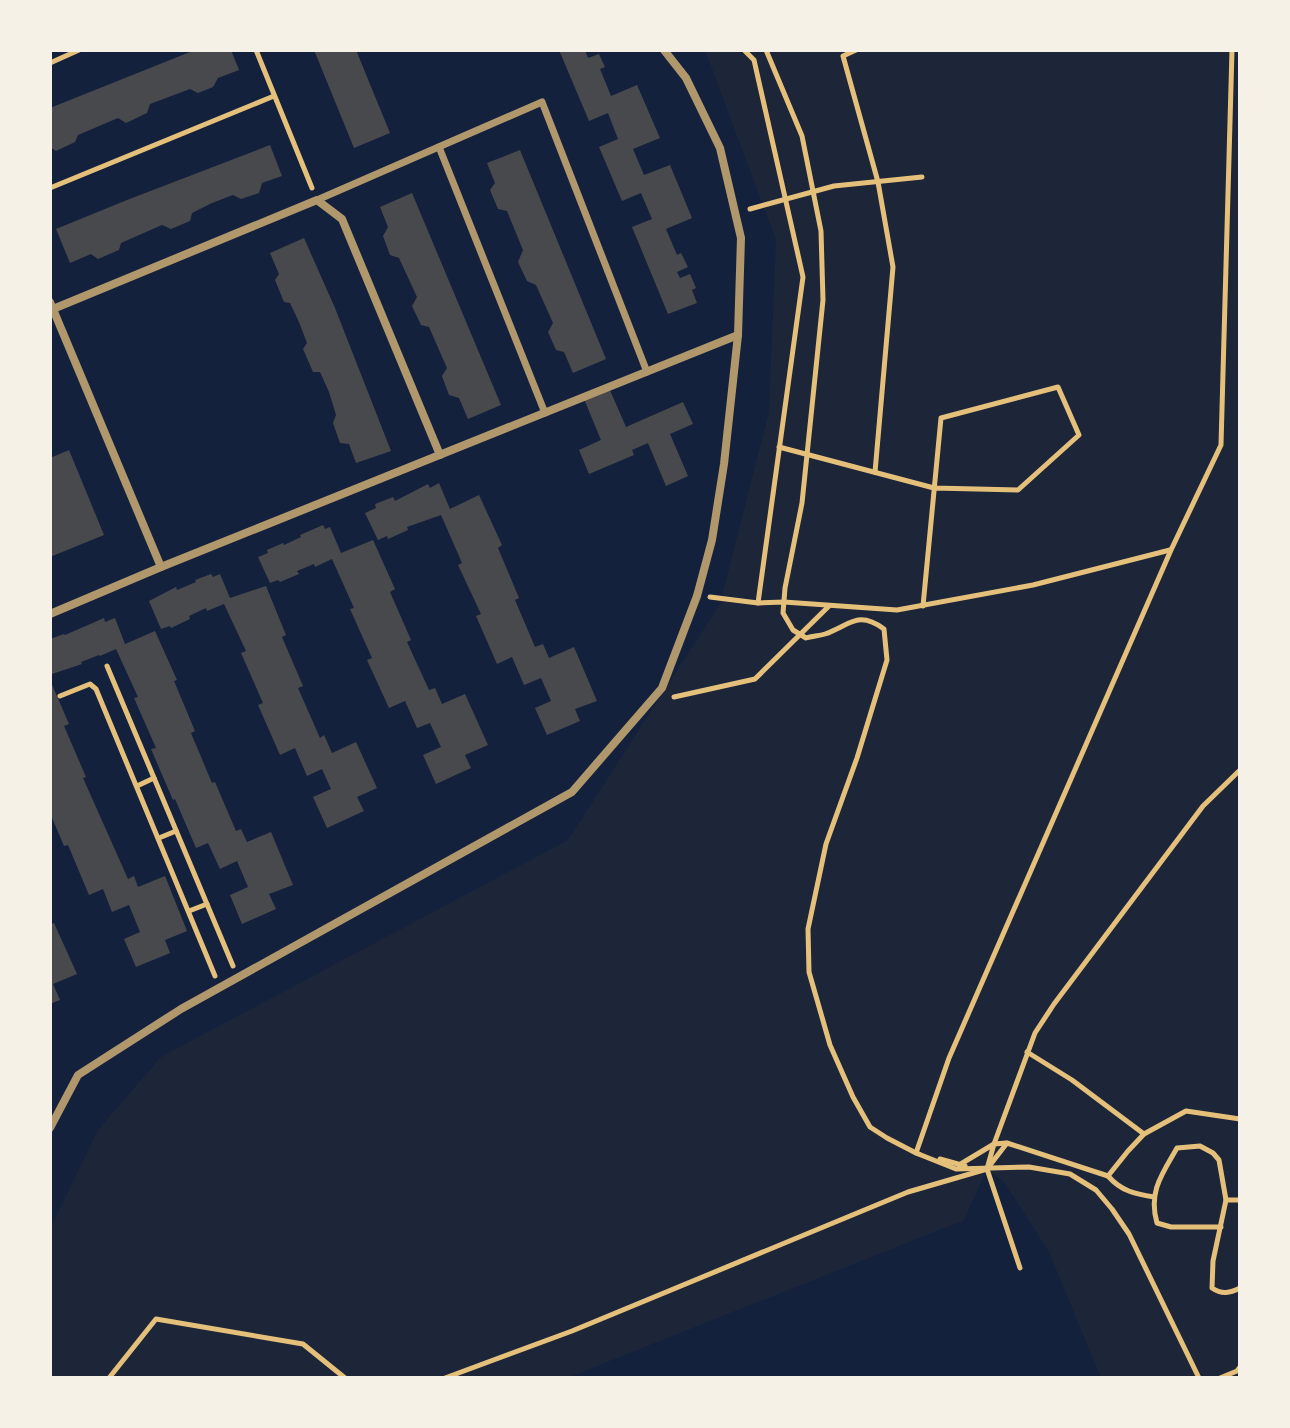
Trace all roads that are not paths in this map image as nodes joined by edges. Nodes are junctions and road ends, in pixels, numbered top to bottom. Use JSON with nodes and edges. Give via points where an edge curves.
{"nodes":[{"id":1,"x":664,"y":50,"type":"edge"},
{"id":2,"x":439,"y":147,"type":"junction"},
{"id":3,"x":317,"y":200,"type":"junction"},
{"id":4,"x":51,"y":305,"type":"edge"},
{"id":5,"x":738,"y":335,"type":"junction"},
{"id":6,"x":647,"y":372,"type":"junction"},
{"id":7,"x":545,"y":413,"type":"junction"},
{"id":8,"x":440,"y":455,"type":"junction"},
{"id":9,"x":161,"y":567,"type":"junction"},
{"id":10,"x":50,"y":614,"type":"edge"},
{"id":11,"x":50,"y":1128,"type":"edge"}],
"edges":[{"from":1,"to":5,"type":"street","via":[[686,78],[720,148],[741,238]]},
{"from":2,"to":3,"type":"street"},
{"from":2,"to":6,"type":"street","via":[[542,102]]},
{"from":2,"to":7,"type":"street"},
{"from":3,"to":4,"type":"street"},
{"from":3,"to":8,"type":"street","via":[[342,219]]},
{"from":4,"to":9,"type":"street"},
{"from":5,"to":6,"type":"street"},
{"from":5,"to":11,"type":"street","via":[[712,540],[697,596],[662,688],[651,701],[572,792],[181,1009],[78,1075]]},
{"from":6,"to":7,"type":"street"},
{"from":7,"to":8,"type":"street"},
{"from":8,"to":9,"type":"street"},
{"from":9,"to":10,"type":"street"}]}
